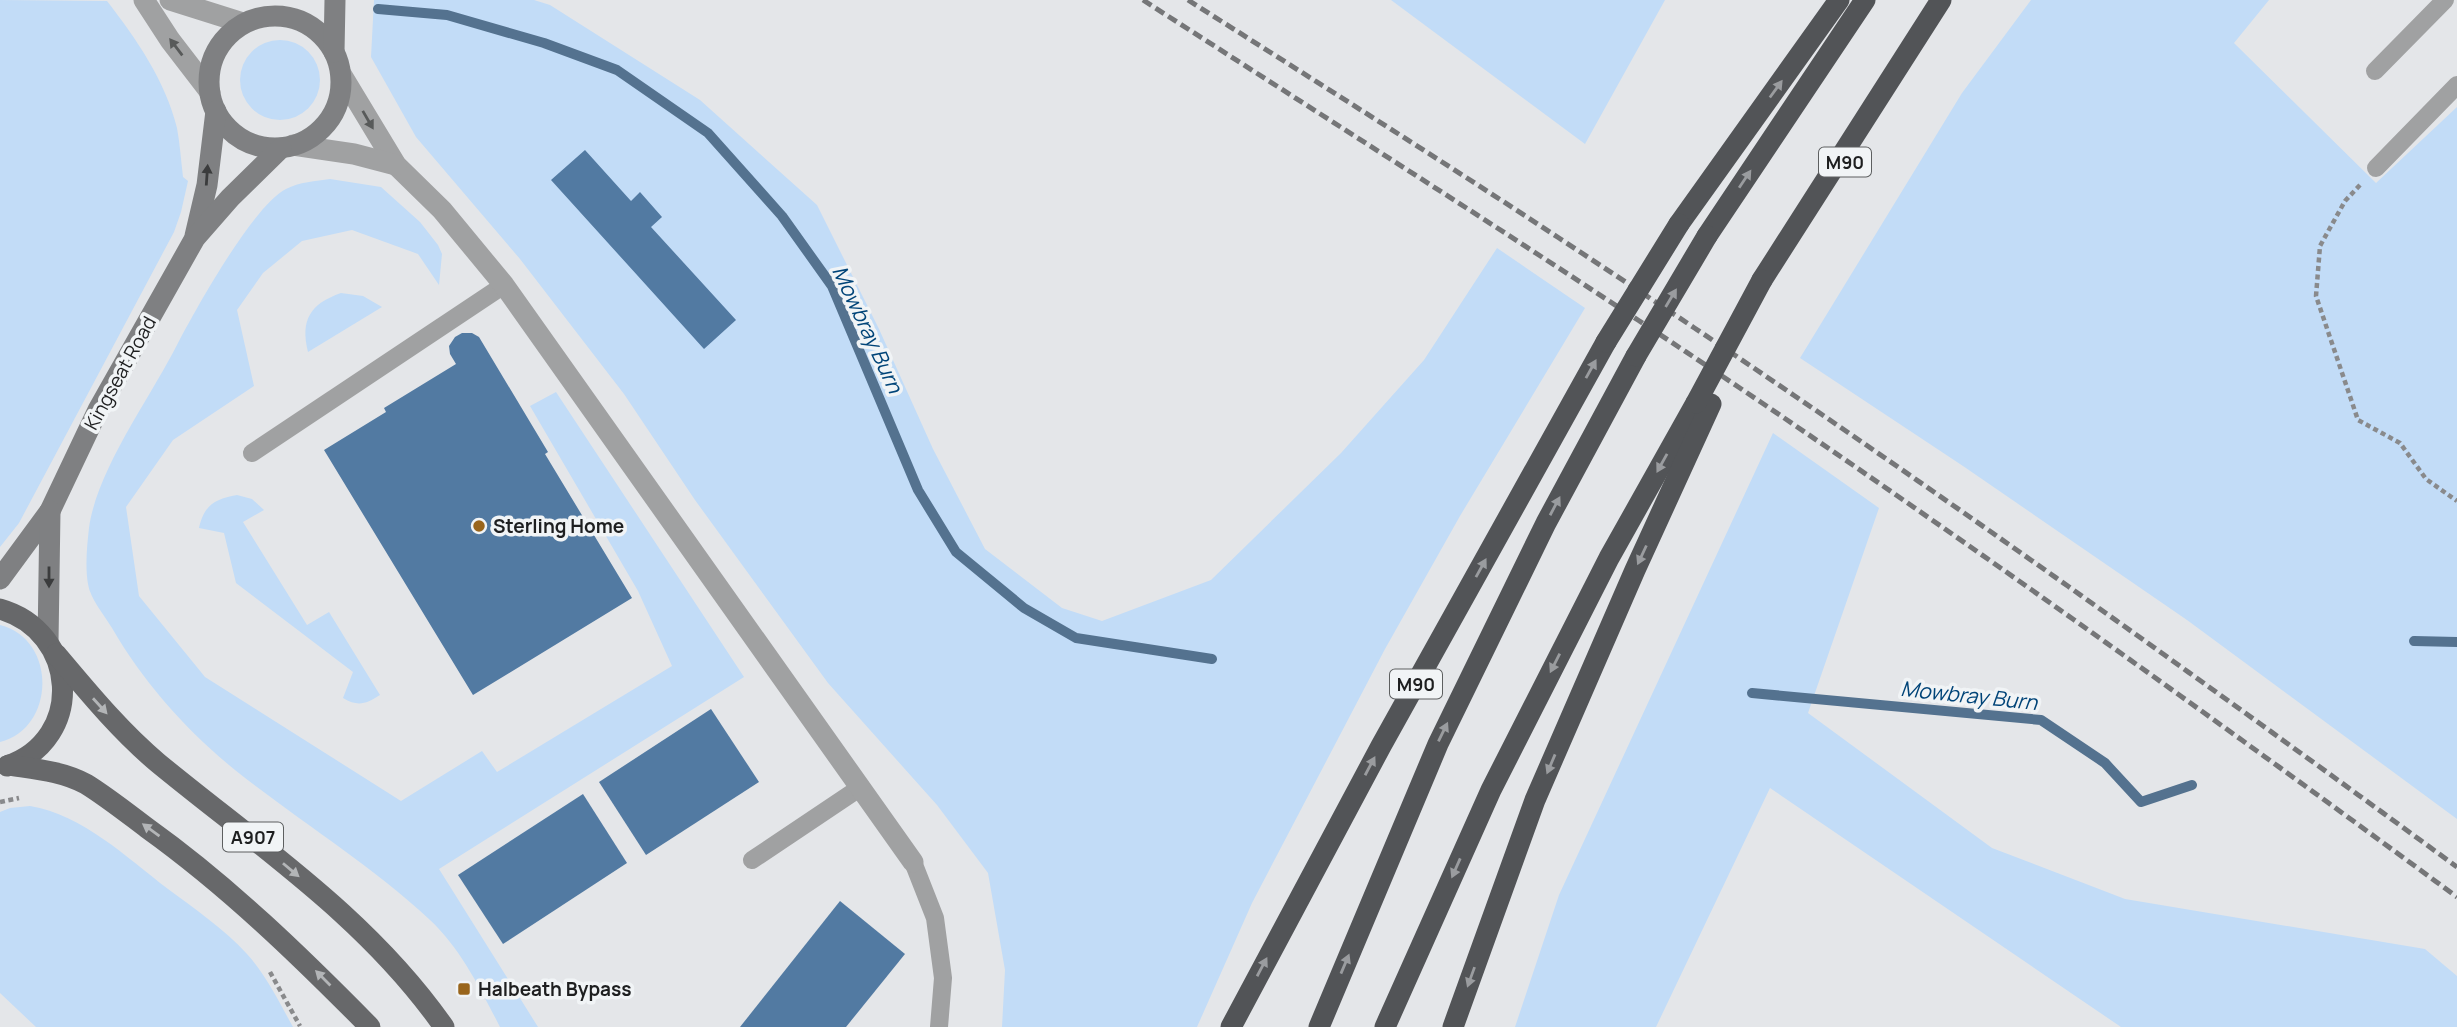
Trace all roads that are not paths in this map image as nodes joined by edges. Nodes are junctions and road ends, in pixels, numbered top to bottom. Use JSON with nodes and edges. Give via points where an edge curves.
{"nodes":[{"id":1,"x":144,"y":0,"type":"edge"},
{"id":2,"x":170,"y":0,"type":"edge"},
{"id":3,"x":279,"y":0,"type":"edge"},
{"id":4,"x":335,"y":0,"type":"edge"},
{"id":5,"x":1839,"y":0,"type":"edge"},
{"id":6,"x":1865,"y":0,"type":"edge"},
{"id":7,"x":1941,"y":0,"type":"edge"},
{"id":8,"x":2445,"y":0,"type":"edge"},
{"id":9,"x":253,"y":20,"type":"junction"},
{"id":10,"x":334,"y":52,"type":"junction"},
{"id":11,"x":2375,"y":71,"type":"dead end"},
{"id":12,"x":341,"y":74,"type":"junction"},
{"id":13,"x":2457,"y":85,"type":"edge"},
{"id":14,"x":213,"y":101,"type":"junction"},
{"id":15,"x":287,"y":146,"type":"junction"},
{"id":16,"x":396,"y":166,"type":"junction"},
{"id":17,"x":2376,"y":168,"type":"road end"},
{"id":18,"x":195,"y":238,"type":"junction"},
{"id":19,"x":504,"y":285,"type":"junction"},
{"id":20,"x":1704,"y":404,"type":"junction"},
{"id":21,"x":252,"y":453,"type":"dead end"},
{"id":22,"x":50,"y":511,"type":"junction"},
{"id":23,"x":0,"y":579,"type":"edge"},
{"id":24,"x":0,"y":609,"type":"edge"},
{"id":25,"x":52,"y":648,"type":"junction"},
{"id":26,"x":4,"y":766,"type":"edge"},
{"id":27,"x":861,"y":788,"type":"junction"},
{"id":28,"x":752,"y":860,"type":"dead end"},
{"id":29,"x":913,"y":862,"type":"joint"},
{"id":30,"x":370,"y":1027,"type":"edge"},
{"id":31,"x":444,"y":1027,"type":"edge"},
{"id":32,"x":939,"y":1027,"type":"edge"},
{"id":33,"x":1231,"y":1027,"type":"edge"},
{"id":34,"x":1319,"y":1027,"type":"edge"},
{"id":35,"x":1385,"y":1027,"type":"edge"},
{"id":36,"x":1453,"y":1027,"type":"edge"}],
"edges":[{"from":14,"to":1,"type":"street","one_way":true},
{"from":2,"to":9,"type":"street"},
{"from":3,"to":9,"type":"street","name":"Kingseat Road"},
{"from":4,"to":10,"type":"street","name":"Kingseat Road"},
{"from":33,"to":5,"type":"highway","number":"M90","one_way":true,"bridge":true,"via":[[1606,342],[1679,224]]},
{"from":34,"to":6,"type":"highway","number":"M90","one_way":true,"bridge":true,"via":[[1438,744],[1546,523],[1707,236]]},
{"from":7,"to":20,"type":"highway","number":"M90","bridge":true,"via":[[1767,285]]},
{"from":8,"to":11,"type":"lane"},
{"from":9,"to":10,"type":"street","name":"Kingseat Road","via":[[283,16],[303,21],[322,34]]},
{"from":9,"to":14,"type":"street","name":"Kingseat Road","via":[[227,36],[215,53],[209,73]]},
{"from":10,"to":12,"type":"street","name":"Kingseat Road"},
{"from":12,"to":15,"type":"street","name":"Kingseat Road","via":[[340,97],[331,117],[318,132]]},
{"from":12,"to":16,"type":"street","one_way":true},
{"from":13,"to":17,"type":"lane"},
{"from":14,"to":15,"type":"street","via":[[227,127],[242,139],[261,146]]},
{"from":18,"to":14,"type":"street","name":"Kingseat Road","one_way":true,"via":[[207,184]]},
{"from":15,"to":16,"type":"street","via":[[354,154]]},
{"from":15,"to":18,"type":"street","name":"Kingseat Road","via":[[230,198]]},
{"from":16,"to":19,"type":"street","via":[[442,210]]},
{"from":18,"to":22,"type":"street","name":"Kingseat Road","via":[[98,410]]},
{"from":19,"to":21,"type":"lane"},
{"from":19,"to":27,"type":"street"},
{"from":20,"to":35,"type":"highway","number":"M90","one_way":true,"via":[[1609,558],[1491,790]]},
{"from":20,"to":36,"type":"highway","number":"M90","one_way":true,"via":[[1535,800]]},
{"from":22,"to":23,"type":"street","name":"Kingseat Road"},
{"from":22,"to":25,"type":"street","name":"Kingseat Road","one_way":true},
{"from":24,"to":25,"type":"main road","via":[[21,617]]},
{"from":25,"to":26,"type":"main road","name":"Kingseat Road","via":[[63,682],[55,724],[41,744]]},
{"from":25,"to":31,"type":"main road","number":"A907","one_way":true,"via":[[102,709],[157,762],[323,894],[390,960]]},
{"from":30,"to":26,"type":"main road","number":"A907","one_way":true,"via":[[309,964],[200,867],[109,800],[85,784],[51,771]]},
{"from":27,"to":28,"type":"lane"},
{"from":27,"to":29,"type":"street"},
{"from":29,"to":32,"type":"lane","via":[[935,918],[943,978]]}]}
